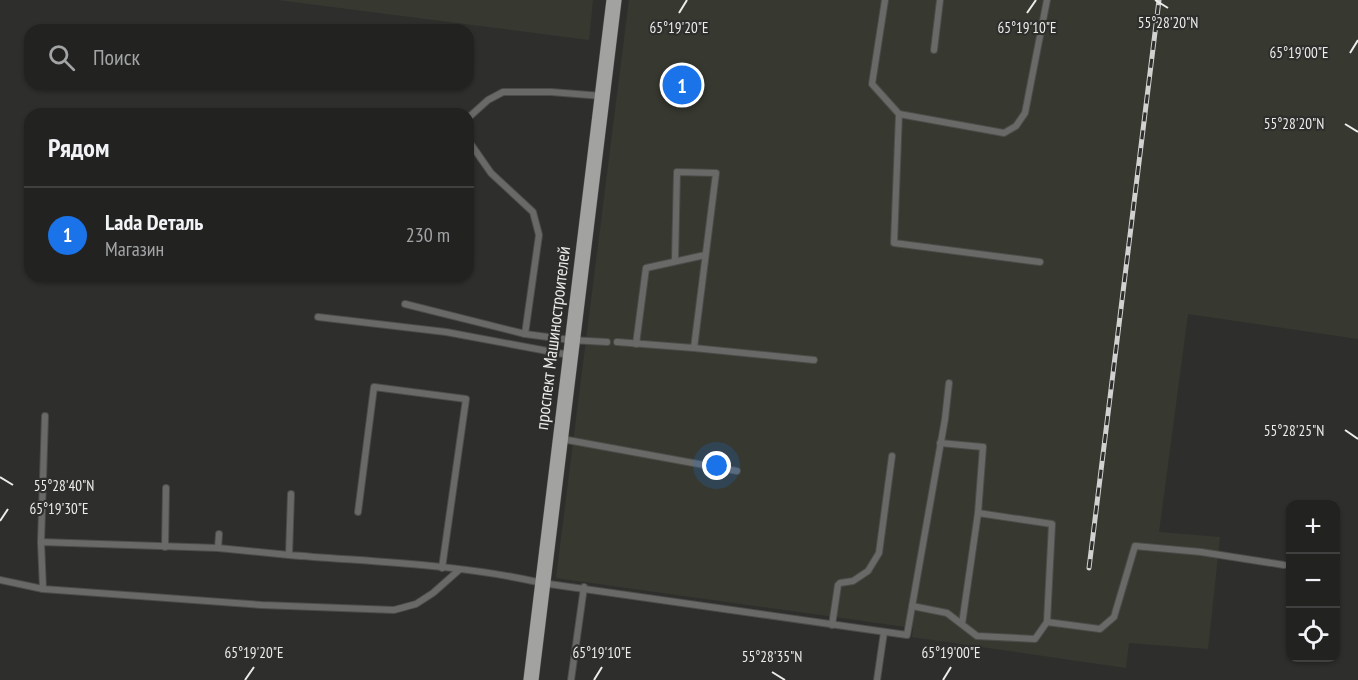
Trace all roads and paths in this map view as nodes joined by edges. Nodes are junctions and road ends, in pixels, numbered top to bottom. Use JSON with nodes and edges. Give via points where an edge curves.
{"nodes":[{"id":1,"x":614,"y":0,"type":"edge"},
{"id":2,"x":885,"y":0,"type":"edge"},
{"id":3,"x":940,"y":0,"type":"edge"},
{"id":4,"x":1047,"y":0,"type":"edge"},
{"id":5,"x":934,"y":50,"type":"dead end"},
{"id":6,"x":603,"y":96,"type":"junction"},
{"id":7,"x":474,"y":113,"type":"edge"},
{"id":8,"x":899,"y":114,"type":"junction"},
{"id":9,"x":474,"y":149,"type":"edge"},
{"id":10,"x":705,"y":255,"type":"junction"},
{"id":11,"x":675,"y":260,"type":"junction"},
{"id":12,"x":1040,"y":262,"type":"dead end"},
{"id":13,"x":405,"y":304,"type":"dead end"},
{"id":14,"x":318,"y":317,"type":"dead end"},
{"id":15,"x":525,"y":334,"type":"junction"},
{"id":16,"x":607,"y":342,"type":"dead end"},
{"id":17,"x":617,"y":342,"type":"dead end"},
{"id":18,"x":636,"y":344,"type":"junction"},
{"id":19,"x":571,"y":348,"type":"junction"},
{"id":20,"x":694,"y":348,"type":"junction"},
{"id":21,"x":814,"y":360,"type":"dead end"},
{"id":22,"x":949,"y":383,"type":"dead end"},
{"id":23,"x":45,"y":416,"type":"dead end"},
{"id":24,"x":561,"y":439,"type":"junction"},
{"id":25,"x":940,"y":443,"type":"junction"},
{"id":26,"x":892,"y":456,"type":"dead end"},
{"id":27,"x":737,"y":471,"type":"dead end"},
{"id":28,"x":166,"y":488,"type":"dead end"},
{"id":29,"x":291,"y":494,"type":"dead end"},
{"id":30,"x":358,"y":512,"type":"dead end"},
{"id":31,"x":978,"y":513,"type":"junction"},
{"id":32,"x":219,"y":534,"type":"dead end"},
{"id":33,"x":41,"y":542,"type":"junction"},
{"id":34,"x":165,"y":547,"type":"junction"},
{"id":35,"x":218,"y":548,"type":"junction"},
{"id":36,"x":288,"y":555,"type":"junction"},
{"id":37,"x":1284,"y":565,"type":"dead end"},
{"id":38,"x":442,"y":568,"type":"junction"},
{"id":39,"x":459,"y":570,"type":"junction"},
{"id":40,"x":0,"y":580,"type":"edge"},
{"id":41,"x":542,"y":583,"type":"junction"},
{"id":42,"x":584,"y":587,"type":"junction"},
{"id":43,"x":43,"y":589,"type":"junction"},
{"id":44,"x":912,"y":606,"type":"junction"},
{"id":45,"x":1047,"y":622,"type":"junction"},
{"id":46,"x":962,"y":624,"type":"junction"},
{"id":47,"x":832,"y":625,"type":"junction"},
{"id":48,"x":884,"y":632,"type":"junction"},
{"id":49,"x":531,"y":680,"type":"edge"},
{"id":50,"x":571,"y":680,"type":"edge"},
{"id":51,"x":877,"y":680,"type":"edge"}],
"edges":[{"from":1,"to":6,"type":"main road","name":"проспект Машиностроителей"},
{"from":2,"to":8,"type":"lane","via":[[872,84]]},
{"from":3,"to":5,"type":"lane"},
{"from":4,"to":8,"type":"lane","via":[[1025,113],[1016,126],[1004,133]]},
{"from":6,"to":7,"type":"lane","via":[[503,92]]},
{"from":6,"to":19,"type":"main road","name":"проспект Машиностроителей"},
{"from":8,"to":12,"type":"lane","via":[[894,243]]},
{"from":9,"to":15,"type":"lane","via":[[491,173],[533,212],[539,235]]},
{"from":10,"to":11,"type":"lane"},
{"from":10,"to":11,"type":"lane","via":[[716,173],[677,172]]},
{"from":10,"to":20,"type":"lane"},
{"from":11,"to":18,"type":"lane","via":[[646,268]]},
{"from":13,"to":15,"type":"lane"},
{"from":14,"to":19,"type":"lane"},
{"from":15,"to":19,"type":"lane"},
{"from":16,"to":19,"type":"lane"},
{"from":17,"to":18,"type":"lane"},
{"from":18,"to":20,"type":"lane"},
{"from":19,"to":24,"type":"main road","name":"проспект Машиностроителей"},
{"from":20,"to":21,"type":"lane"},
{"from":22,"to":25,"type":"lane"},
{"from":23,"to":33,"type":"lane"},
{"from":24,"to":27,"type":"lane"},
{"from":24,"to":41,"type":"main road","name":"проспект Машиностроителей"},
{"from":25,"to":31,"type":"lane","via":[[983,447]]},
{"from":25,"to":44,"type":"lane"},
{"from":26,"to":47,"type":"lane","via":[[879,553],[868,571],[838,585]]},
{"from":28,"to":34,"type":"lane"},
{"from":29,"to":36,"type":"lane"},
{"from":30,"to":38,"type":"lane","via":[[374,387],[466,399]]},
{"from":31,"to":45,"type":"lane","via":[[1052,524]]},
{"from":31,"to":46,"type":"lane"},
{"from":32,"to":35,"type":"lane"},
{"from":33,"to":34,"type":"lane"},
{"from":33,"to":43,"type":"lane"},
{"from":34,"to":35,"type":"lane"},
{"from":35,"to":36,"type":"lane"},
{"from":36,"to":38,"type":"lane"},
{"from":37,"to":45,"type":"lane","via":[[1135,546],[1114,617],[1100,629]]},
{"from":38,"to":39,"type":"lane"},
{"from":39,"to":41,"type":"lane"},
{"from":39,"to":43,"type":"lane","via":[[433,593],[394,610]]},
{"from":40,"to":43,"type":"lane"},
{"from":41,"to":42,"type":"lane"},
{"from":41,"to":49,"type":"main road","name":"проспект Машиностроителей"},
{"from":42,"to":47,"type":"lane"},
{"from":42,"to":50,"type":"lane"},
{"from":44,"to":46,"type":"lane","via":[[947,614]]},
{"from":44,"to":48,"type":"lane","via":[[907,635]]},
{"from":45,"to":46,"type":"lane","via":[[1035,639],[977,636]]},
{"from":47,"to":48,"type":"lane"},
{"from":48,"to":51,"type":"lane"}]}
